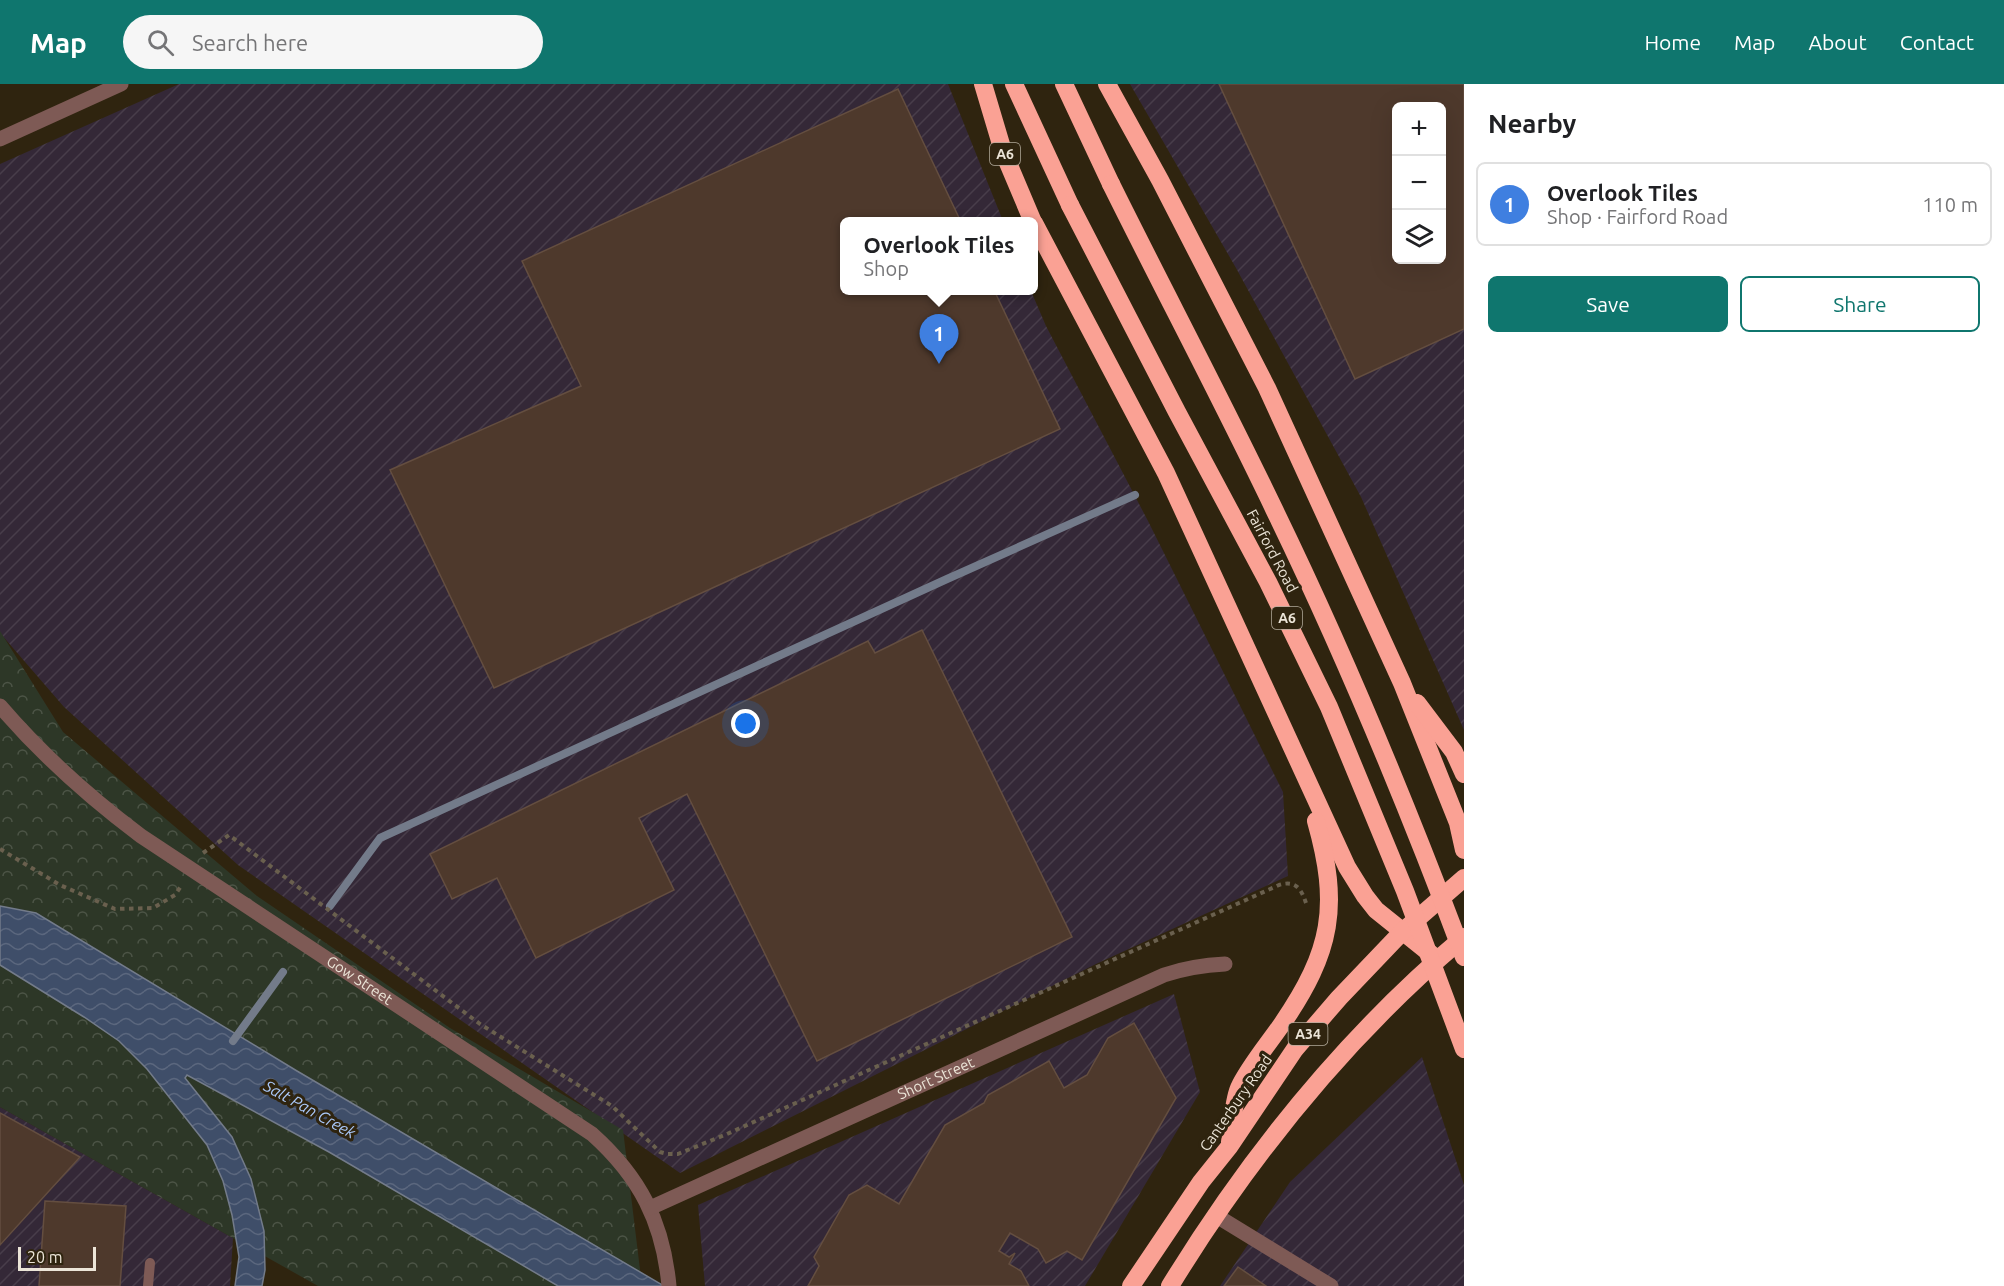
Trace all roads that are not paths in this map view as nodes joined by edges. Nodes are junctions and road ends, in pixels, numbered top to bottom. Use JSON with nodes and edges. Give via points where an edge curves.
{"nodes":[{"id":1,"x":121,"y":84,"type":"edge"},
{"id":2,"x":983,"y":84,"type":"edge"},
{"id":3,"x":1014,"y":84,"type":"edge"},
{"id":4,"x":1064,"y":84,"type":"edge"},
{"id":5,"x":1107,"y":84,"type":"edge"},
{"id":6,"x":0,"y":139,"type":"edge"},
{"id":7,"x":1031,"y":217,"type":"edge"},
{"id":8,"x":1038,"y":231,"type":"edge"},
{"id":9,"x":1402,"y":683,"type":"junction"},
{"id":10,"x":0,"y":706,"type":"edge"},
{"id":11,"x":1464,"y":774,"type":"edge"},
{"id":12,"x":1304,"y":776,"type":"junction"},
{"id":13,"x":1464,"y":850,"type":"edge"},
{"id":14,"x":1464,"y":878,"type":"edge"},
{"id":15,"x":1402,"y":932,"type":"junction"},
{"id":16,"x":1464,"y":933,"type":"edge"},
{"id":17,"x":1464,"y":957,"type":"edge"},
{"id":18,"x":1438,"y":960,"type":"junction"},
{"id":19,"x":1225,"y":964,"type":"dead end"},
{"id":20,"x":1464,"y":1050,"type":"edge"},
{"id":21,"x":1229,"y":1147,"type":"junction"},
{"id":22,"x":650,"y":1208,"type":"junction"},
{"id":23,"x":1215,"y":1215,"type":"junction"},
{"id":24,"x":150,"y":1263,"type":"dead end"},
{"id":25,"x":668,"y":1280,"type":"edge"},
{"id":26,"x":148,"y":1286,"type":"edge"},
{"id":27,"x":1131,"y":1286,"type":"edge"},
{"id":28,"x":1170,"y":1286,"type":"edge"},
{"id":29,"x":1331,"y":1286,"type":"edge"}],
"edges":[{"from":1,"to":6,"type":"street"},
{"from":2,"to":7,"type":"highway","number":"A6","via":[[1003,151]]},
{"from":3,"to":20,"type":"highway","name":"Fairford Road","number":"A6","bridge":true,"via":[[1070,205],[1269,582],[1325,698],[1405,891]]},
{"from":4,"to":17,"type":"highway","name":"Fairford Road","number":"A6","bridge":true,"via":[[1314,595],[1388,761]]},
{"from":5,"to":9,"type":"highway","via":[[1263,378]]},
{"from":8,"to":12,"type":"highway","number":"A6","via":[[1166,473]]},
{"from":9,"to":11,"type":"highway","via":[[1454,752]]},
{"from":9,"to":13,"type":"highway","via":[[1458,823]]},
{"from":10,"to":22,"type":"street","name":"Gow Street","via":[[27,737],[101,806],[141,836],[592,1134],[615,1155]]},
{"from":12,"to":15,"type":"highway","number":"A6","via":[[1355,881],[1376,910]]},
{"from":12,"to":21,"type":"highway","number":"A6","via":[[1330,885],[1327,931],[1310,976],[1238,1089]]},
{"from":14,"to":15,"type":"highway","name":"Canterbury Road","number":"A34"},
{"from":15,"to":18,"type":"highway","number":"A6"},
{"from":15,"to":21,"type":"highway","name":"Canterbury Road","number":"A34","via":[[1295,1049]]},
{"from":16,"to":18,"type":"highway","number":"A34"},
{"from":18,"to":23,"type":"highway","number":"A34","via":[[1343,1051],[1268,1141]]},
{"from":19,"to":22,"type":"street","name":"Short Street","via":[[1184,968],[1154,979]]},
{"from":21,"to":27,"type":"highway","name":"Canterbury Road","number":"A34"},
{"from":22,"to":25,"type":"street","name":"Gow Street","via":[[659,1229]]},
{"from":23,"to":28,"type":"highway","number":"A34"},
{"from":23,"to":29,"type":"street"},
{"from":24,"to":26,"type":"lane"}]}
